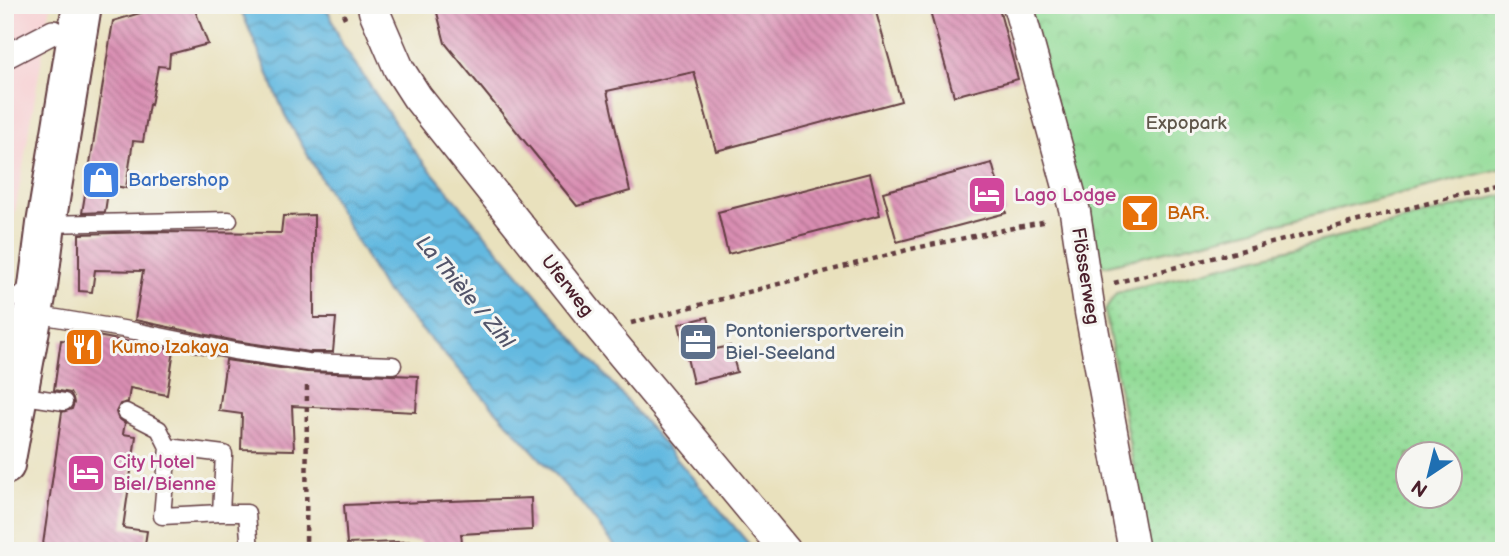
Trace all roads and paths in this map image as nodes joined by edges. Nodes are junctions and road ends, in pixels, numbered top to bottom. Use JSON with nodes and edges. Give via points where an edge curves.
{"nodes":[{"id":1,"x":83,"y":5,"type":"edge"},
{"id":2,"x":373,"y":5,"type":"edge"},
{"id":3,"x":1018,"y":5,"type":"edge"},
{"id":4,"x":53,"y":32,"type":"dead end"},
{"id":5,"x":5,"y":57,"type":"edge"},
{"id":6,"x":1504,"y":184,"type":"edge"},
{"id":7,"x":1075,"y":212,"type":"junction"},
{"id":8,"x":229,"y":220,"type":"dead end"},
{"id":9,"x":46,"y":224,"type":"junction"},
{"id":10,"x":1087,"y":288,"type":"junction"},
{"id":11,"x":25,"y":301,"type":"edge"},
{"id":12,"x":602,"y":330,"type":"junction"},
{"id":13,"x":308,"y":362,"type":"junction"},
{"id":14,"x":393,"y":365,"type":"dead end"},
{"id":15,"x":18,"y":395,"type":"junction"},
{"id":16,"x":64,"y":402,"type":"dead end"},
{"id":17,"x":126,"y":412,"type":"dead end"},
{"id":18,"x":168,"y":447,"type":"junction"},
{"id":19,"x":7,"y":451,"type":"edge"},
{"id":20,"x":221,"y":513,"type":"junction"},
{"id":21,"x":250,"y":551,"type":"edge"},
{"id":22,"x":306,"y":551,"type":"edge"},
{"id":23,"x":786,"y":551,"type":"edge"},
{"id":24,"x":1134,"y":551,"type":"edge"}],
"edges":[{"from":1,"to":9,"type":"main road"},
{"from":2,"to":12,"type":"street","name":"Uferweg","via":[[417,97]]},
{"from":3,"to":7,"type":"street","name":"Flösserweg"},
{"from":4,"to":5,"type":"street"},
{"from":6,"to":10,"type":"path"},
{"from":7,"to":10,"type":"street","name":"Flösserweg"},
{"from":7,"to":12,"type":"path","via":[[1038,224],[911,249]]},
{"from":8,"to":9,"type":"lane"},
{"from":9,"to":11,"type":"main road"},
{"from":10,"to":24,"type":"street","name":"Flösserweg"},
{"from":11,"to":13,"type":"lane","via":[[135,331]]},
{"from":11,"to":15,"type":"main road"},
{"from":12,"to":23,"type":"street","name":"Uferweg"},
{"from":13,"to":14,"type":"lane"},
{"from":13,"to":22,"type":"path"},
{"from":15,"to":16,"type":"lane"},
{"from":15,"to":19,"type":"main road"},
{"from":17,"to":18,"type":"lane","via":[[159,429]]},
{"from":18,"to":20,"type":"lane","via":[[224,454]]},
{"from":18,"to":20,"type":"lane","via":[[162,516]]},
{"from":20,"to":21,"type":"lane","via":[[247,513]]}]}
